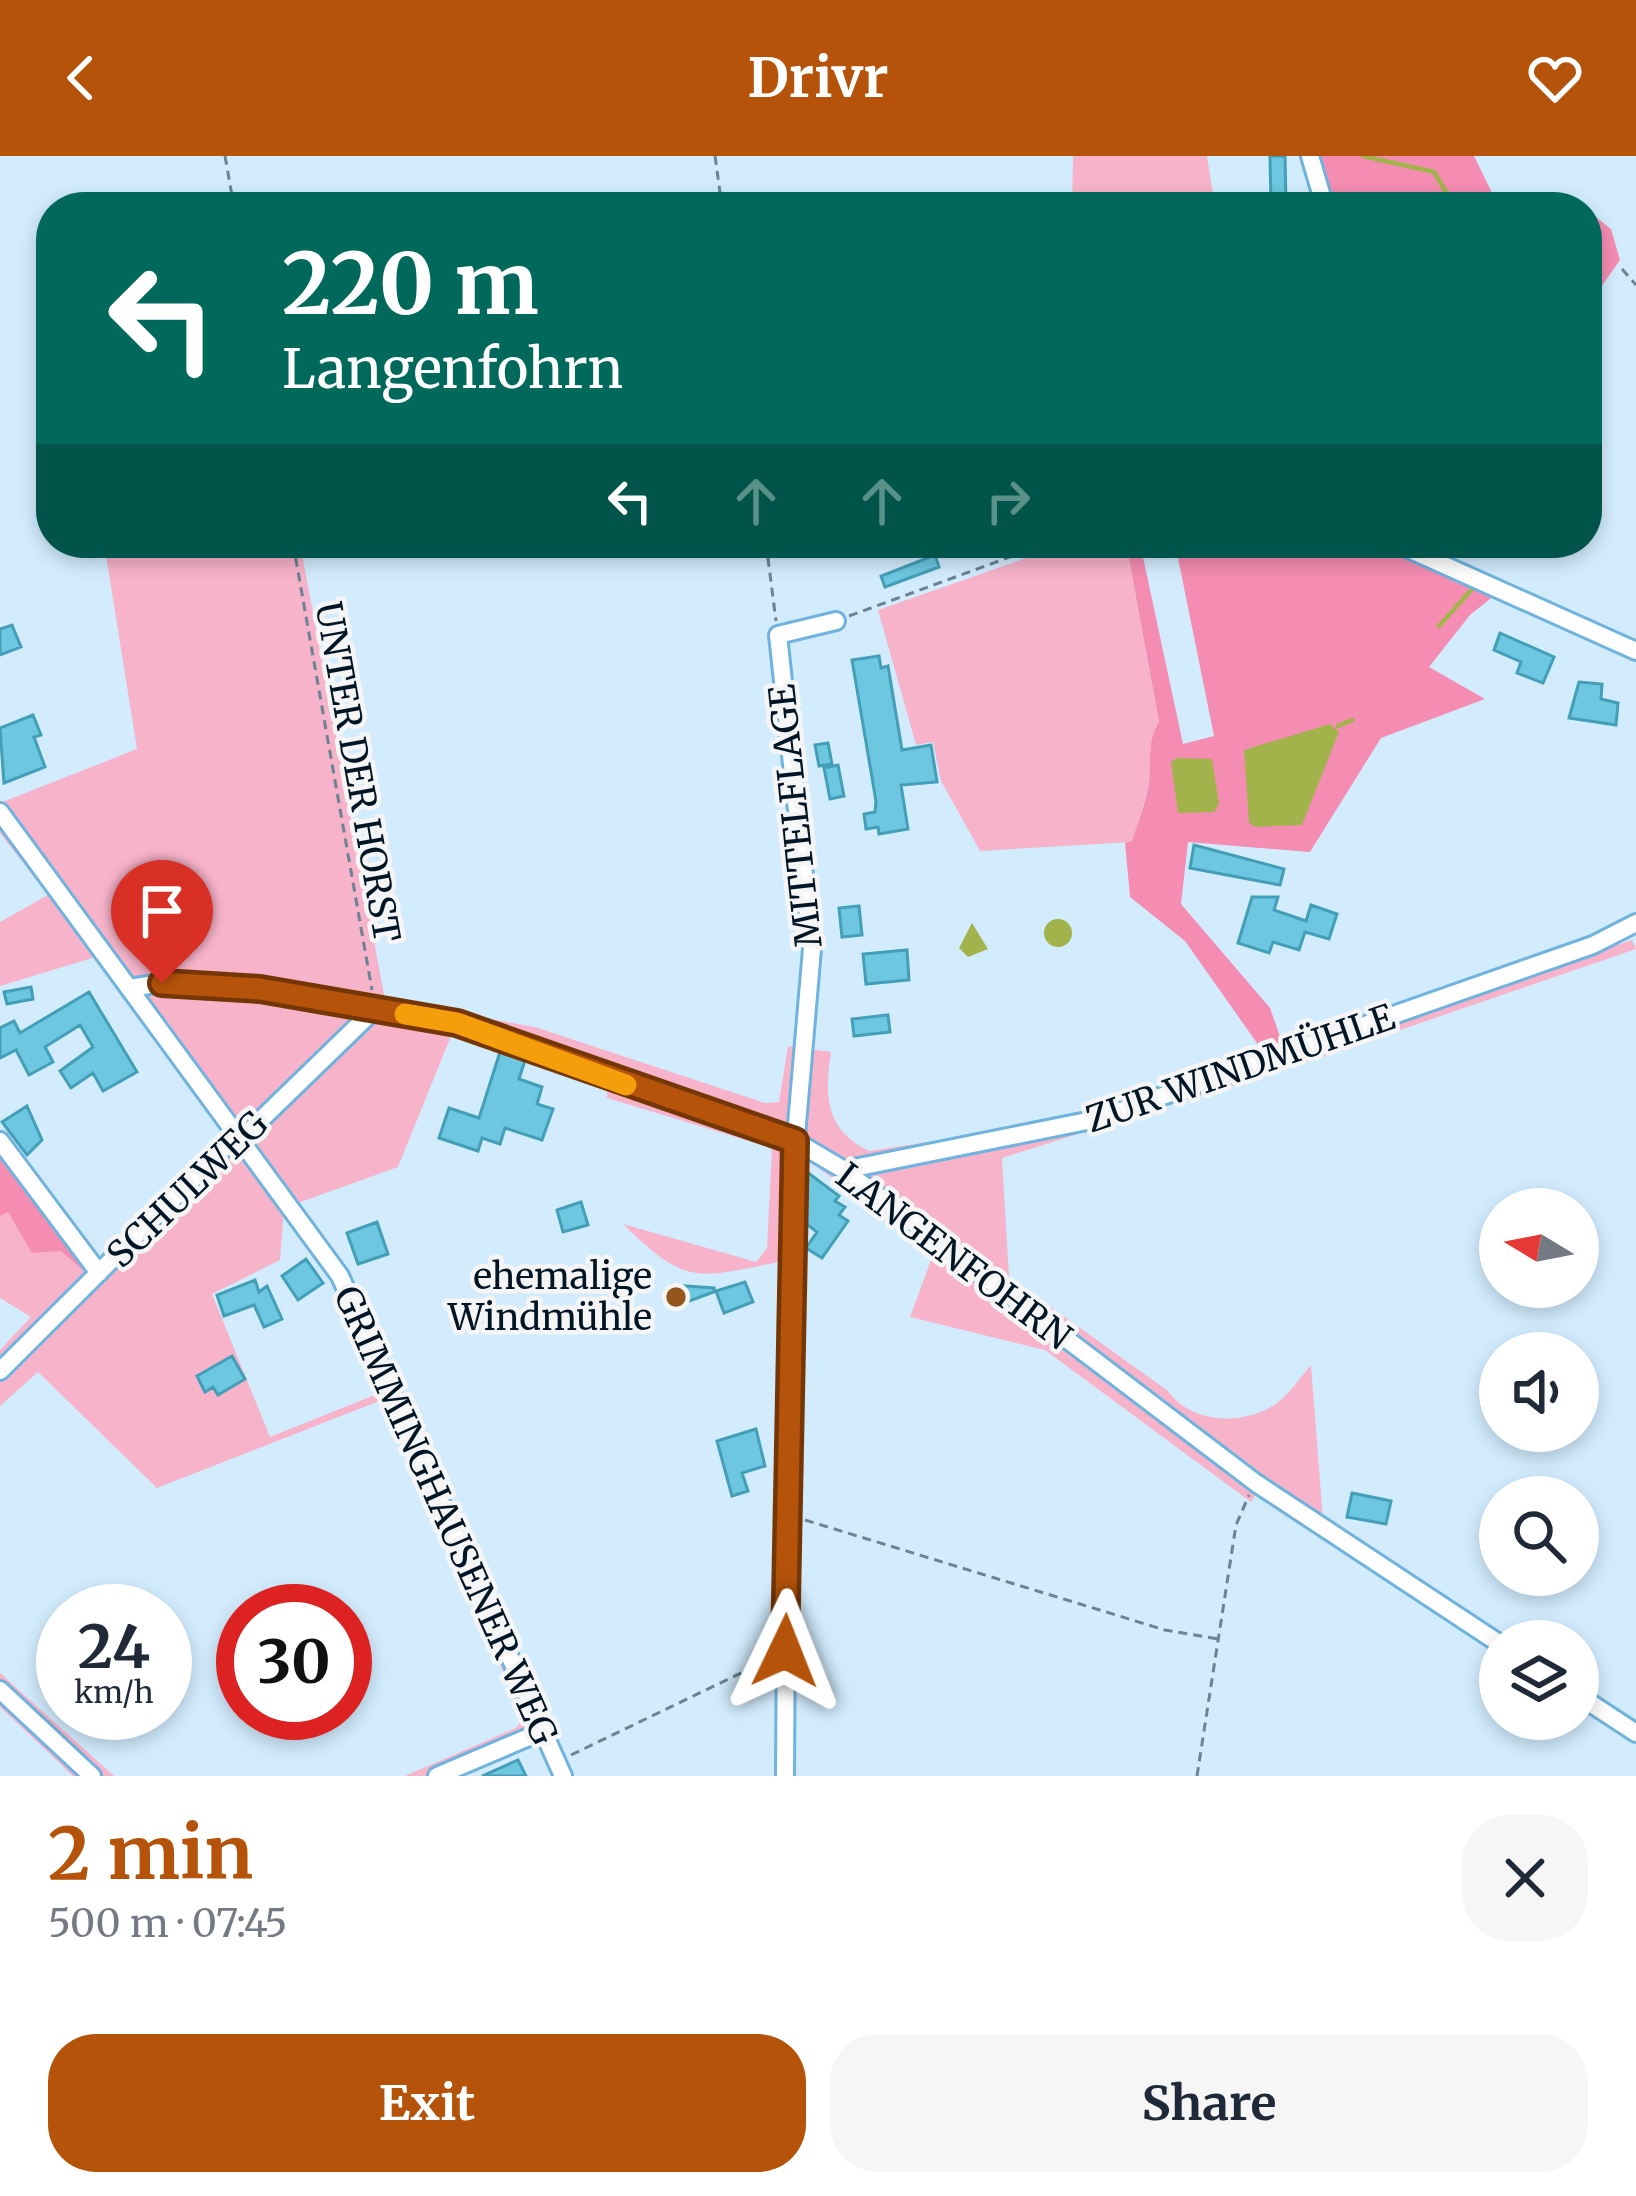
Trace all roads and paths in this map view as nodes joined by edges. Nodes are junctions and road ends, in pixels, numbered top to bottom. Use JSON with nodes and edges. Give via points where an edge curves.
{"nodes":[{"id":1,"x":225,"y":156,"type":"edge"},
{"id":2,"x":715,"y":156,"type":"edge"},
{"id":3,"x":1310,"y":156,"type":"edge"},
{"id":4,"x":231,"y":192,"type":"edge"},
{"id":5,"x":720,"y":192,"type":"edge"},
{"id":6,"x":1321,"y":192,"type":"edge"},
{"id":7,"x":1622,"y":268,"type":"dead end"},
{"id":8,"x":1636,"y":285,"type":"edge"},
{"id":9,"x":296,"y":558,"type":"edge"},
{"id":10,"x":768,"y":558,"type":"edge"},
{"id":11,"x":1007,"y":558,"type":"edge"},
{"id":12,"x":1428,"y":558,"type":"edge"},
{"id":13,"x":836,"y":621,"type":"joint"},
{"id":14,"x":778,"y":635,"type":"junction"},
{"id":15,"x":1636,"y":651,"type":"edge"},
{"id":16,"x":0,"y":812,"type":"edge"},
{"id":17,"x":1633,"y":930,"type":"edge"},
{"id":18,"x":129,"y":988,"type":"junction"},
{"id":19,"x":375,"y":1009,"type":"junction"},
{"id":20,"x":240,"y":1140,"type":"junction"},
{"id":21,"x":0,"y":1141,"type":"edge"},
{"id":22,"x":795,"y":1141,"type":"junction"},
{"id":23,"x":844,"y":1170,"type":"junction"},
{"id":24,"x":99,"y":1273,"type":"junction"},
{"id":25,"x":0,"y":1371,"type":"edge"},
{"id":26,"x":1256,"y":1483,"type":"junction"},
{"id":27,"x":789,"y":1516,"type":"junction"},
{"id":28,"x":1479,"y":1630,"type":"edge"},
{"id":29,"x":1218,"y":1639,"type":"junction"},
{"id":30,"x":785,"y":1651,"type":"junction"},
{"id":31,"x":0,"y":1690,"type":"edge"},
{"id":32,"x":1599,"y":1709,"type":"edge"},
{"id":33,"x":543,"y":1731,"type":"junction"},
{"id":34,"x":1636,"y":1733,"type":"edge"},
{"id":35,"x":560,"y":1769,"type":"edge"},
{"id":36,"x":92,"y":1776,"type":"edge"},
{"id":37,"x":437,"y":1776,"type":"edge"},
{"id":38,"x":785,"y":1776,"type":"edge"},
{"id":39,"x":1197,"y":1776,"type":"edge"}],
"edges":[{"from":1,"to":4,"type":"path"},
{"from":2,"to":5,"type":"path"},
{"from":3,"to":6,"type":"street"},
{"from":7,"to":8,"type":"path"},
{"from":9,"to":19,"type":"path","name":"UNTER DER HORST"},
{"from":10,"to":14,"type":"path"},
{"from":11,"to":13,"type":"path"},
{"from":12,"to":15,"type":"street"},
{"from":13,"to":14,"type":"street","name":"MITTELFLAGE"},
{"from":14,"to":22,"type":"street","name":"MITTELFLAGE","via":[[812,949]]},
{"from":16,"to":18,"type":"street","name":"GRIMMINGHAUSENER WEG"},
{"from":17,"to":23,"type":"street","name":"ZUR WINDMÜHLE","via":[[1097,1118]]},
{"from":18,"to":19,"type":"street","name":"LANGENFOHRN","via":[[202,984]]},
{"from":18,"to":20,"type":"street","name":"GRIMMINGHAUSENER WEG"},
{"from":19,"to":20,"type":"street","name":"SCHULWEG"},
{"from":19,"to":22,"type":"street","name":"LANGENFOHRN","via":[[457,1023]]},
{"from":20,"to":24,"type":"street","name":"SCHULWEG"},
{"from":20,"to":33,"type":"street","name":"GRIMMINGHAUSENER WEG","via":[[340,1276]]},
{"from":21,"to":24,"type":"street"},
{"from":22,"to":23,"type":"street","name":"LANGENFOHRN"},
{"from":22,"to":27,"type":"street","name":"MITTELFLAGE"},
{"from":23,"to":26,"type":"street","name":"LANGENFOHRN"},
{"from":24,"to":25,"type":"street","name":"SCHULWEG"},
{"from":26,"to":28,"type":"street","name":"LANGENFOHRN"},
{"from":26,"to":29,"type":"path","via":[[1236,1525]]},
{"from":27,"to":29,"type":"path"},
{"from":27,"to":30,"type":"street","name":"MITTELFLAGE"},
{"from":29,"to":39,"type":"path"},
{"from":30,"to":35,"type":"path"},
{"from":30,"to":38,"type":"street","name":"MITTELFLAGE"},
{"from":31,"to":36,"type":"street"},
{"from":32,"to":34,"type":"street"},
{"from":33,"to":35,"type":"street","name":"GRIMMINGHAUSENER WEG"},
{"from":33,"to":37,"type":"street"}]}
